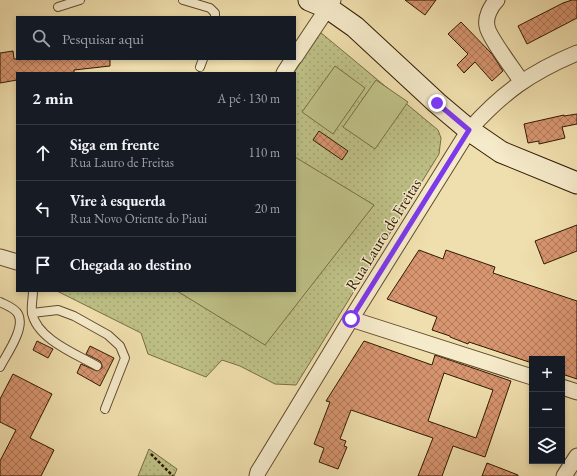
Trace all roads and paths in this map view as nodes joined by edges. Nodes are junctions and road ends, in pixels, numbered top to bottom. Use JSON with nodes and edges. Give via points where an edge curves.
{"nodes":[{"id":1,"x":80,"y":0,"type":"edge"},
{"id":2,"x":183,"y":0,"type":"edge"},
{"id":3,"x":309,"y":0,"type":"edge"},
{"id":4,"x":496,"y":0,"type":"edge"},
{"id":5,"x":331,"y":4,"type":"edge"},
{"id":6,"x":58,"y":7,"type":"dead end"},
{"id":7,"x":215,"y":16,"type":"edge"},
{"id":8,"x":577,"y":53,"type":"edge"},
{"id":9,"x":296,"y":55,"type":"edge"},
{"id":10,"x":293,"y":60,"type":"edge"},
{"id":11,"x":285,"y":72,"type":"edge"},
{"id":12,"x":521,"y":81,"type":"junction"},
{"id":13,"x":469,"y":130,"type":"junction"},
{"id":14,"x":577,"y":184,"type":"edge"},
{"id":15,"x":0,"y":257,"type":"edge"},
{"id":16,"x":16,"y":262,"type":"edge"},
{"id":17,"x":33,"y":292,"type":"edge"},
{"id":18,"x":0,"y":302,"type":"edge"},
{"id":19,"x":32,"y":313,"type":"junction"},
{"id":20,"x":351,"y":319,"type":"junction"},
{"id":21,"x":97,"y":366,"type":"dead end"},
{"id":22,"x":0,"y":367,"type":"edge"},
{"id":23,"x":529,"y":376,"type":"edge"},
{"id":24,"x":565,"y":388,"type":"edge"},
{"id":25,"x":577,"y":392,"type":"edge"},
{"id":26,"x":105,"y":409,"type":"dead end"},
{"id":27,"x":151,"y":454,"type":"dead end"},
{"id":28,"x":577,"y":456,"type":"edge"},
{"id":29,"x":261,"y":475,"type":"edge"},
{"id":30,"x":173,"y":476,"type":"edge"},
{"id":31,"x":564,"y":476,"type":"edge"}],
"edges":[{"from":1,"to":6,"type":"lane"},
{"from":2,"to":7,"type":"lane","via":[[210,8]]},
{"from":3,"to":5,"type":"street"},
{"from":4,"to":12,"type":"street","via":[[492,4],[487,26]]},
{"from":5,"to":9,"type":"street"},
{"from":5,"to":13,"type":"street"},
{"from":8,"to":12,"type":"street","name":"Rua Lauro de Freitas"},
{"from":10,"to":11,"type":"street"},
{"from":12,"to":13,"type":"street","name":"Rua Lauro de Freitas","via":[[486,110]]},
{"from":13,"to":14,"type":"street","via":[[501,152]]},
{"from":13,"to":20,"type":"street","name":"Rua Lauro de Freitas"},
{"from":15,"to":16,"type":"street"},
{"from":17,"to":19,"type":"lane"},
{"from":18,"to":22,"type":"lane","via":[[13,308],[18,314],[20,328]]},
{"from":19,"to":21,"type":"lane","via":[[43,333],[54,342]]},
{"from":19,"to":26,"type":"lane","via":[[58,310],[74,316],[108,335],[120,346],[125,358]]},
{"from":20,"to":23,"type":"street"},
{"from":20,"to":29,"type":"street","name":"Rua Lauro de Freitas"},
{"from":24,"to":25,"type":"street"},
{"from":27,"to":30,"type":"path"},
{"from":28,"to":31,"type":"street"}]}
